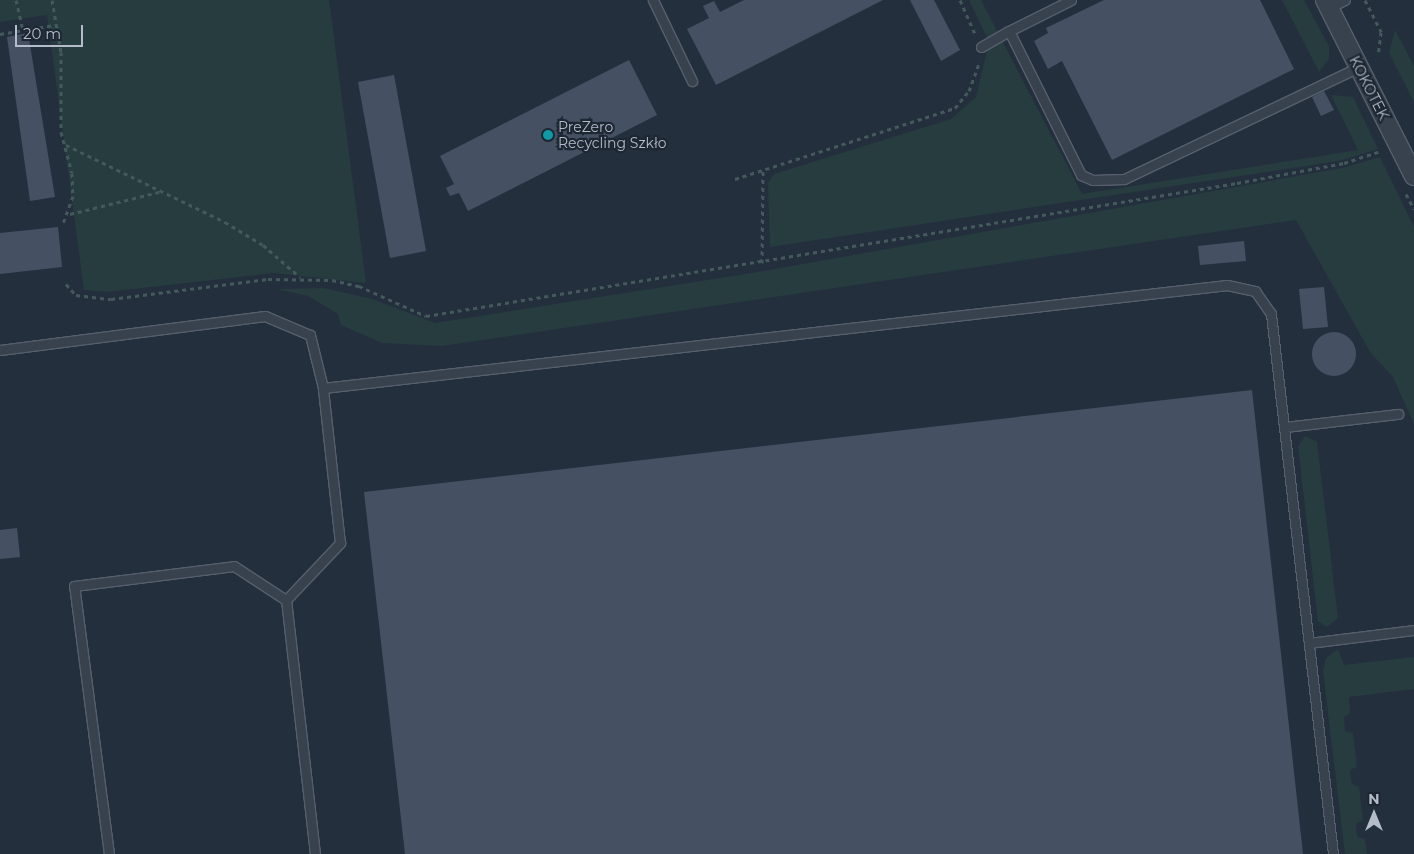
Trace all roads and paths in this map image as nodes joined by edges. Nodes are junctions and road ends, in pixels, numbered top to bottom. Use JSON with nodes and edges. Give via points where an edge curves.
{"nodes":[{"id":1,"x":16,"y":0,"type":"edge"},
{"id":2,"x":52,"y":0,"type":"edge"},
{"id":3,"x":653,"y":0,"type":"edge"},
{"id":4,"x":960,"y":0,"type":"edge"},
{"id":5,"x":1071,"y":0,"type":"edge"},
{"id":6,"x":1345,"y":0,"type":"edge"},
{"id":7,"x":1365,"y":0,"type":"edge"},
{"id":8,"x":1327,"y":4,"type":"edge"},
{"id":9,"x":54,"y":25,"type":"junction"},
{"id":10,"x":23,"y":30,"type":"junction"},
{"id":11,"x":1009,"y":31,"type":"junction"},
{"id":12,"x":0,"y":34,"type":"edge"},
{"id":13,"x":981,"y":47,"type":"junction"},
{"id":14,"x":1380,"y":60,"type":"dead end"},
{"id":15,"x":1358,"y":67,"type":"junction"},
{"id":16,"x":692,"y":81,"type":"dead end"},
{"id":17,"x":66,"y":145,"type":"junction"},
{"id":18,"x":1400,"y":150,"type":"junction"},
{"id":19,"x":763,"y":170,"type":"junction"},
{"id":20,"x":1414,"y":176,"type":"edge"},
{"id":21,"x":735,"y":179,"type":"dead end"},
{"id":22,"x":159,"y":192,"type":"junction"},
{"id":23,"x":70,"y":214,"type":"junction"},
{"id":24,"x":63,"y":223,"type":"dead end"},
{"id":25,"x":762,"y":263,"type":"junction"},
{"id":26,"x":301,"y":277,"type":"junction"},
{"id":27,"x":66,"y":284,"type":"dead end"},
{"id":28,"x":0,"y":350,"type":"edge"},
{"id":29,"x":323,"y":388,"type":"junction"},
{"id":30,"x":1398,"y":414,"type":"dead end"},
{"id":31,"x":1285,"y":427,"type":"junction"},
{"id":32,"x":286,"y":600,"type":"junction"},
{"id":33,"x":1414,"y":630,"type":"edge"},
{"id":34,"x":1309,"y":643,"type":"junction"},
{"id":35,"x":109,"y":854,"type":"edge"},
{"id":36,"x":315,"y":854,"type":"edge"},
{"id":37,"x":1333,"y":854,"type":"edge"}],
"edges":[{"from":1,"to":10,"type":"path"},
{"from":2,"to":9,"type":"path"},
{"from":3,"to":16,"type":"lane"},
{"from":4,"to":13,"type":"path"},
{"from":5,"to":11,"type":"lane"},
{"from":6,"to":8,"type":"lane"},
{"from":7,"to":14,"type":"path","via":[[1381,32],[1376,52]]},
{"from":8,"to":15,"type":"street","name":"KOKOTEK"},
{"from":9,"to":10,"type":"path"},
{"from":9,"to":17,"type":"path","via":[[61,52],[61,132]]},
{"from":10,"to":12,"type":"path"},
{"from":11,"to":13,"type":"lane"},
{"from":11,"to":15,"type":"lane","via":[[1081,175],[1093,180],[1124,179]]},
{"from":13,"to":19,"type":"path","via":[[979,70],[955,108]]},
{"from":15,"to":18,"type":"street","name":"KOKOTEK"},
{"from":17,"to":22,"type":"path"},
{"from":17,"to":23,"type":"path","via":[[73,180]]},
{"from":18,"to":20,"type":"street","name":"KOKOTEK"},
{"from":18,"to":25,"type":"path","via":[[1370,152],[1344,163]]},
{"from":19,"to":21,"type":"path"},
{"from":19,"to":25,"type":"path"},
{"from":22,"to":23,"type":"path"},
{"from":22,"to":26,"type":"path","via":[[263,245]]},
{"from":23,"to":24,"type":"path"},
{"from":25,"to":26,"type":"path","via":[[426,316],[359,286]]},
{"from":26,"to":27,"type":"path","via":[[111,299],[76,295]]},
{"from":28,"to":29,"type":"lane","via":[[265,316],[310,335]]},
{"from":29,"to":31,"type":"lane","via":[[1227,285],[1256,290],[1271,314]]},
{"from":29,"to":32,"type":"lane","via":[[340,542]]},
{"from":30,"to":31,"type":"lane"},
{"from":31,"to":34,"type":"lane"},
{"from":32,"to":35,"type":"lane","via":[[234,566],[74,586]]},
{"from":32,"to":36,"type":"lane"},
{"from":33,"to":34,"type":"lane"},
{"from":34,"to":37,"type":"lane"}]}
